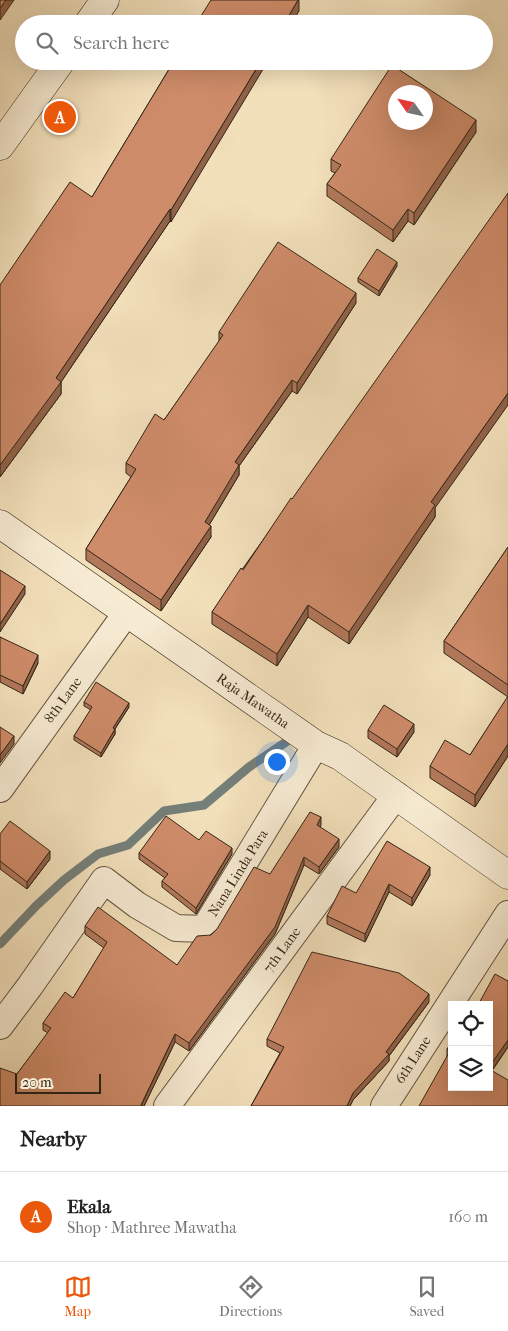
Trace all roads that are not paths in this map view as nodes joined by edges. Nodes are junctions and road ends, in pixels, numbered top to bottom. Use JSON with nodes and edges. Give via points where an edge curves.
{"nodes":[{"id":1,"x":105,"y":0,"type":"edge"},
{"id":2,"x":94,"y":15,"type":"edge"},
{"id":3,"x":55,"y":70,"type":"edge"},
{"id":4,"x":0,"y":146,"type":"edge"},
{"id":5,"x":0,"y":524,"type":"edge"},
{"id":6,"x":126,"y":612,"type":"junction"},
{"id":7,"x":316,"y":745,"type":"junction"},
{"id":8,"x":0,"y":789,"type":"edge"},
{"id":9,"x":396,"y":795,"type":"junction"},
{"id":10,"x":508,"y":875,"type":"edge"},
{"id":11,"x":508,"y":914,"type":"edge"},
{"id":12,"x":0,"y":1026,"type":"edge"},
{"id":13,"x":167,"y":1106,"type":"edge"},
{"id":14,"x":384,"y":1106,"type":"edge"}],
"edges":[{"from":1,"to":2,"type":"street"},
{"from":3,"to":4,"type":"street"},
{"from":5,"to":6,"type":"street","name":"Raja Mawatha"},
{"from":6,"to":7,"type":"street","name":"Raja Mawatha"},
{"from":6,"to":8,"type":"street","name":"8th Lane"},
{"from":7,"to":9,"type":"street","name":"Raja Mawatha","via":[[340,756]]},
{"from":7,"to":12,"type":"street","name":"Nana Linda Para","via":[[204,928],[176,928],[136,905],[104,880]]},
{"from":9,"to":10,"type":"street","name":"Raja Mawatha"},
{"from":9,"to":13,"type":"street","name":"7th Lane"},
{"from":11,"to":14,"type":"street","name":"6th Lane"}]}
